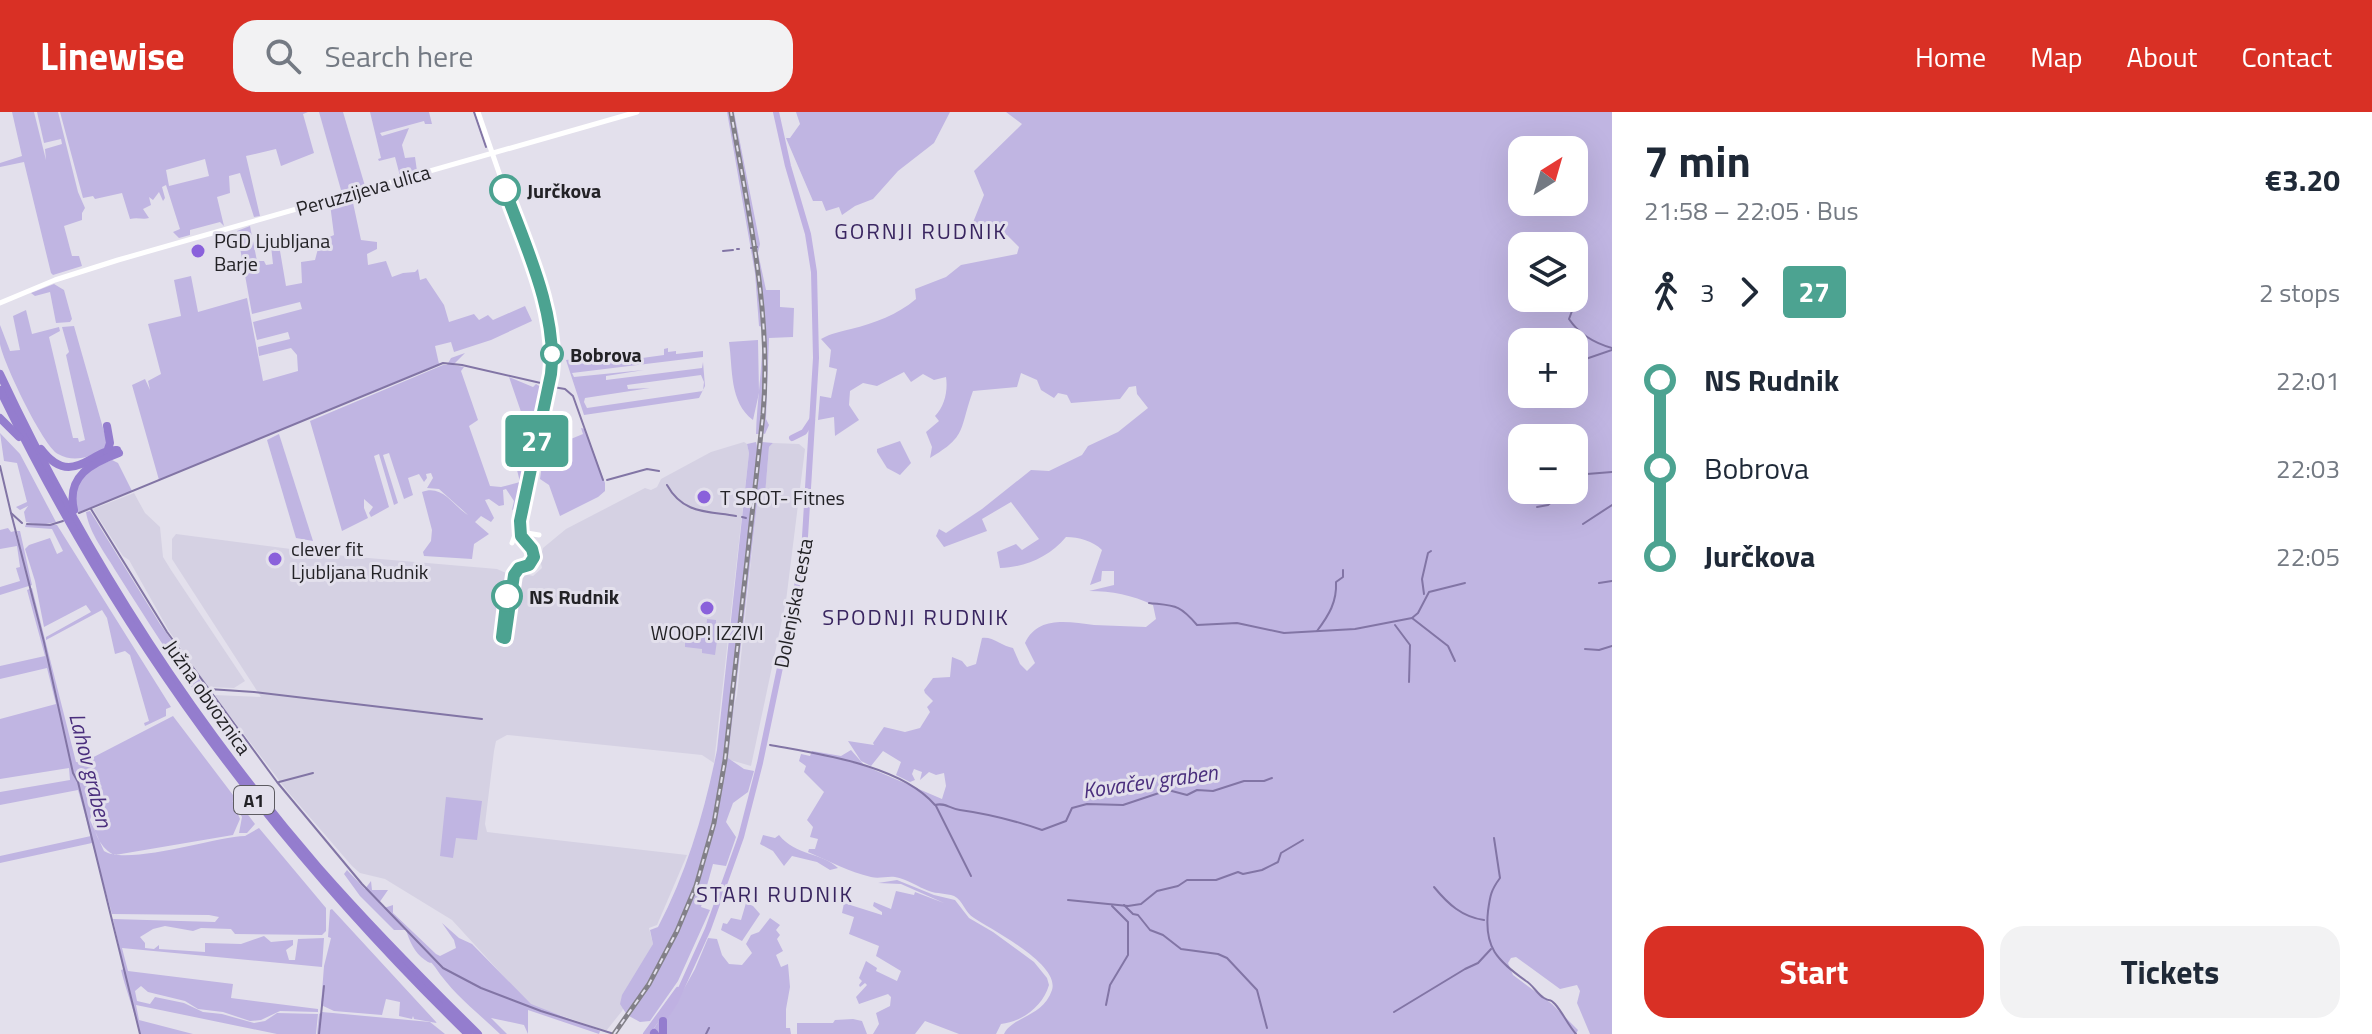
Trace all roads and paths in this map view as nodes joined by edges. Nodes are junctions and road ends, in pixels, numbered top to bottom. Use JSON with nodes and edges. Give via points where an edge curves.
{"nodes":[{"id":1,"x":478,"y":112,"type":"edge"},
{"id":2,"x":637,"y":112,"type":"edge"},
{"id":3,"x":776,"y":112,"type":"edge"},
{"id":4,"x":492,"y":153,"type":"junction"},
{"id":5,"x":0,"y":303,"type":"edge"},
{"id":6,"x":0,"y":374,"type":"edge"},
{"id":7,"x":0,"y":390,"type":"edge"},
{"id":8,"x":0,"y":418,"type":"edge"},
{"id":9,"x":813,"y":419,"type":"junction"},
{"id":10,"x":25,"y":424,"type":"junction"},
{"id":11,"x":107,"y":426,"type":"dead end"},
{"id":12,"x":792,"y":438,"type":"dead end"},
{"id":13,"x":107,"y":452,"type":"junction"},
{"id":14,"x":36,"y":462,"type":"junction"},
{"id":15,"x":519,"y":526,"type":"junction"},
{"id":16,"x":539,"y":535,"type":"dead end"},
{"id":17,"x":524,"y":542,"type":"dead end"},
{"id":18,"x":514,"y":543,"type":"dead end"},
{"id":19,"x":113,"y":585,"type":"junction"},
{"id":20,"x":681,"y":987,"type":"junction"},
{"id":21,"x":663,"y":1021,"type":"junction"},
{"id":22,"x":652,"y":1033,"type":"edge"},
{"id":23,"x":468,"y":1034,"type":"edge"},
{"id":24,"x":478,"y":1034,"type":"edge"},
{"id":25,"x":663,"y":1034,"type":"edge"}],
"edges":[{"from":1,"to":4,"type":"main road"},
{"from":2,"to":4,"type":"main road","name":"Peruzzijeva ulica"},
{"from":3,"to":9,"type":"main road","name":"Dolenjska cesta","via":[[812,253]]},
{"from":4,"to":5,"type":"main road","name":"Peruzzijeva ulica","via":[[108,262]]},
{"from":4,"to":15,"type":"main road","via":[[548,316],[552,368]]},
{"from":6,"to":10,"type":"highway","name":"Južna obvoznica","number":"A1"},
{"from":7,"to":14,"type":"highway","name":"Južna obvoznica","number":"A1"},
{"from":8,"to":14,"type":"highway"},
{"from":9,"to":12,"type":"main road"},
{"from":9,"to":20,"type":"main road","name":"Dolenjska cesta","via":[[804,553],[760,763],[727,878]]},
{"from":10,"to":13,"type":"highway","via":[[43,453],[60,464],[85,464]]},
{"from":10,"to":19,"type":"highway","name":"Južna obvoznica","number":"A1"},
{"from":11,"to":13,"type":"highway"},
{"from":13,"to":19,"type":"highway","via":[[118,451],[88,467],[72,496],[75,514]]},
{"from":14,"to":23,"type":"highway","name":"Južna obvoznica","number":"A1","via":[[136,635],[261,810],[363,928]]},
{"from":15,"to":16,"type":"main road"},
{"from":15,"to":17,"type":"main road"},
{"from":15,"to":18,"type":"main road"},
{"from":19,"to":24,"type":"highway","name":"Južna obvoznica","number":"A1","via":[[193,707],[269,808],[368,922]]},
{"from":20,"to":21,"type":"main road","name":"Dolenjska cesta"},
{"from":20,"to":22,"type":"main road","name":"Dolenjska cesta"},
{"from":21,"to":22,"type":"main road","name":"Dolenjska cesta"},
{"from":21,"to":25,"type":"highway"}]}
